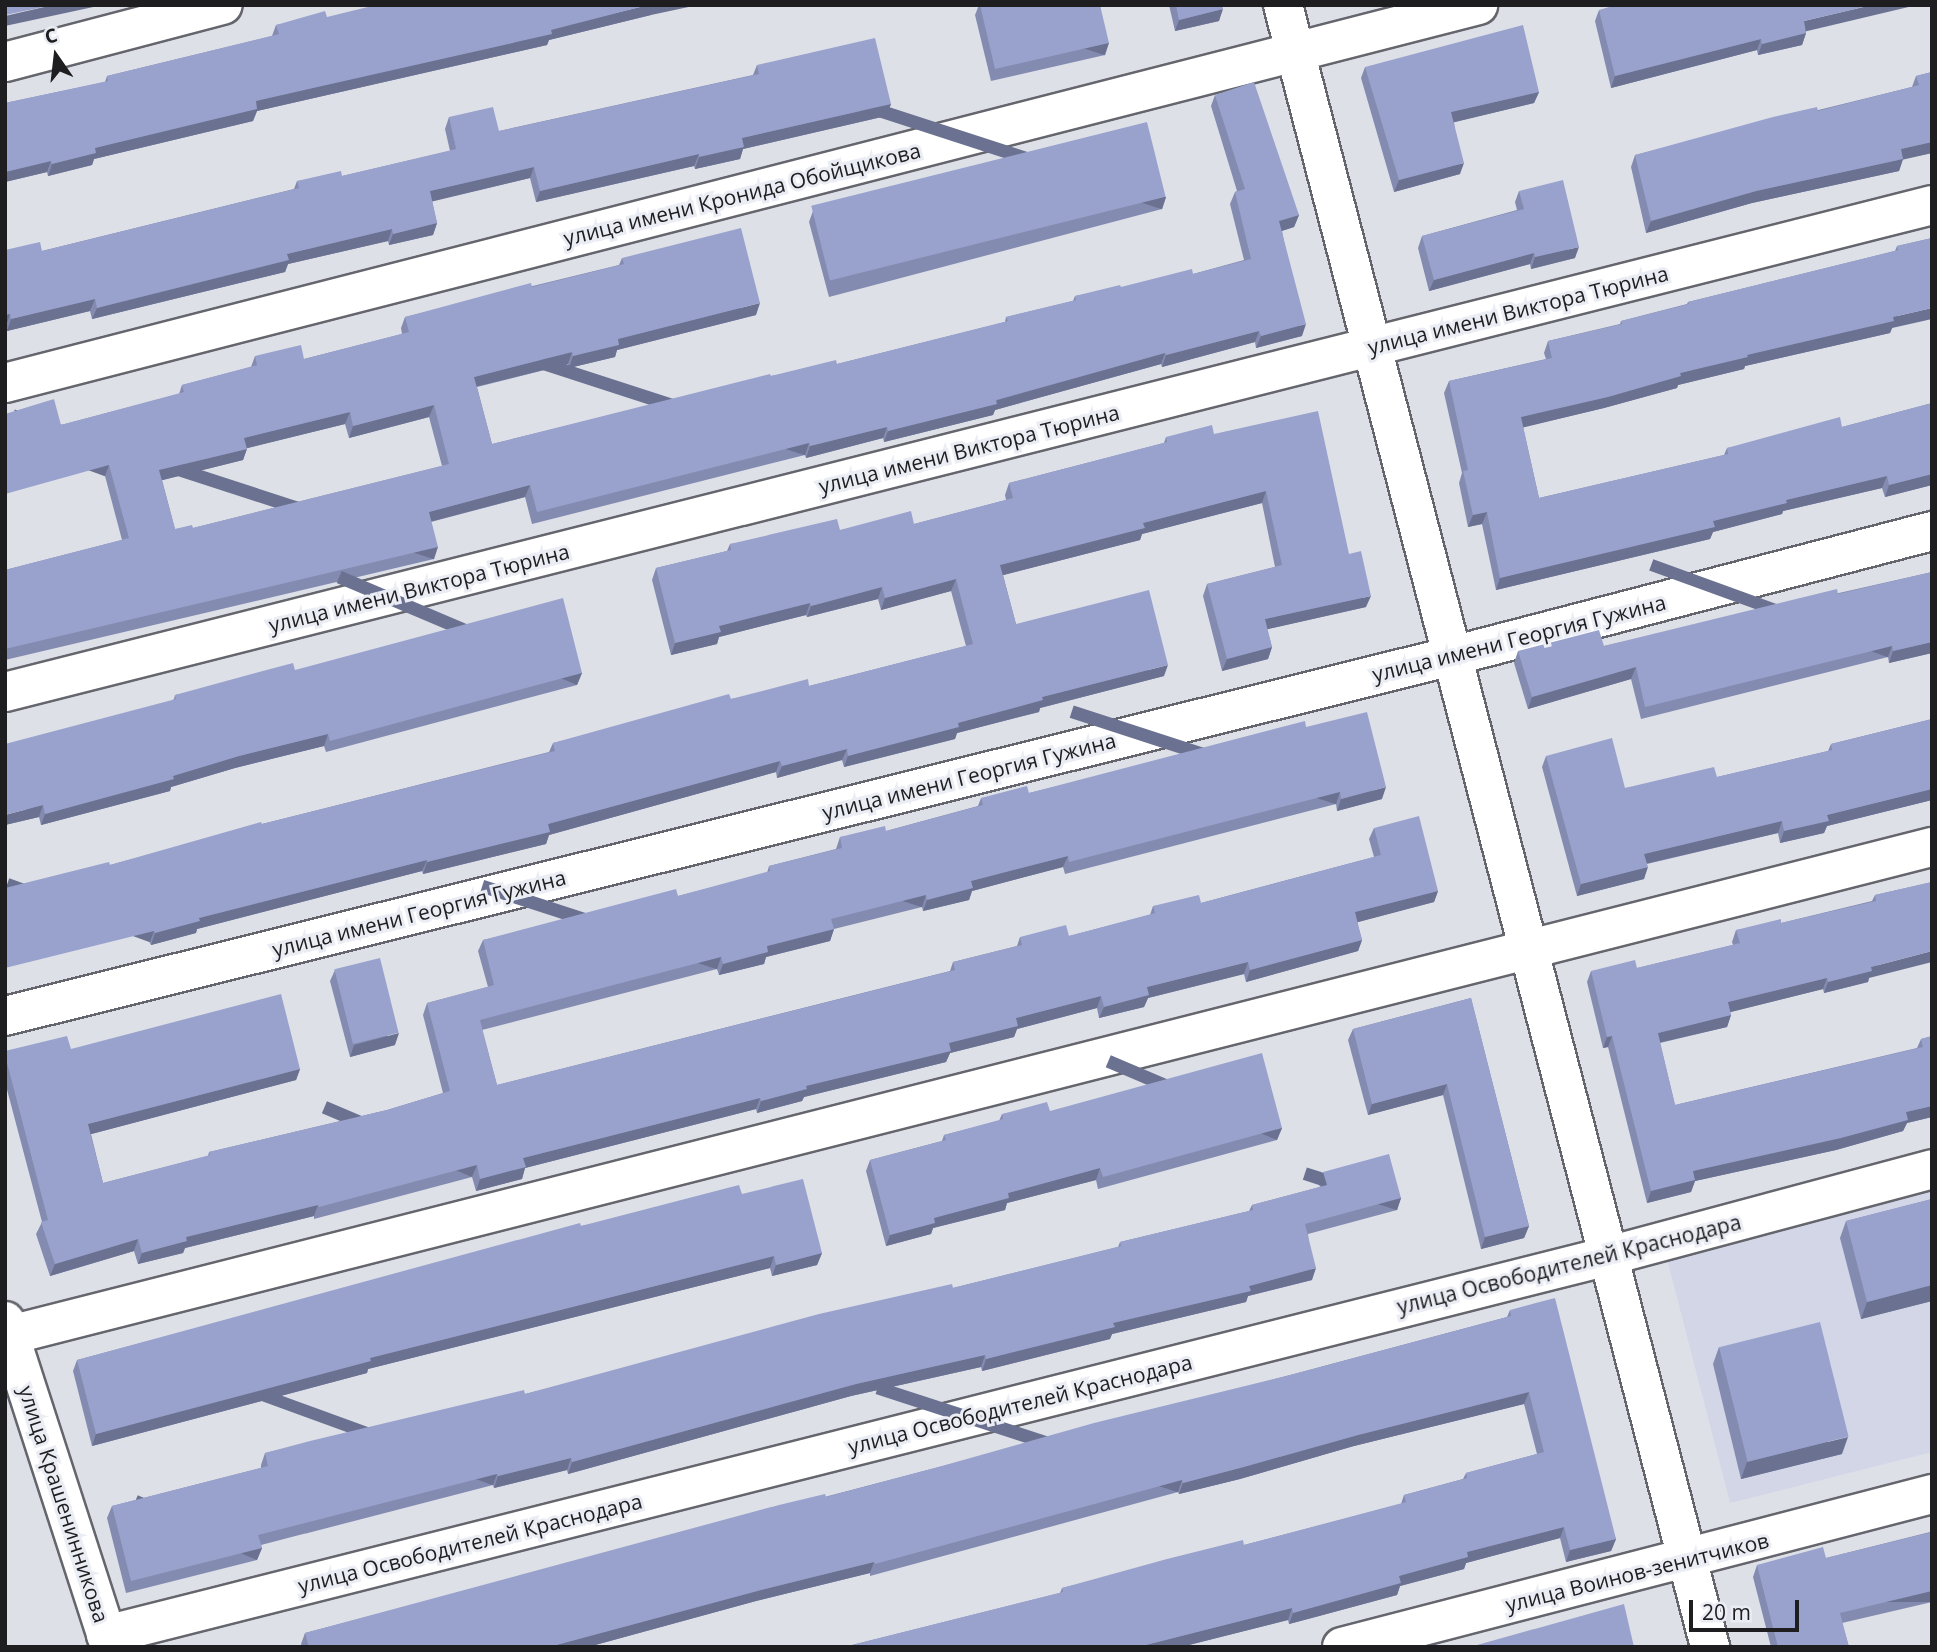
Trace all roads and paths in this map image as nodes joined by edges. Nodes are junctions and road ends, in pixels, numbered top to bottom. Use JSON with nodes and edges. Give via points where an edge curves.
{"nodes":[{"id":1,"x":223,"y":5,"type":"edge"},
{"id":2,"x":1283,"y":5,"type":"edge"},
{"id":3,"x":1478,"y":5,"type":"edge"},
{"id":4,"x":1295,"y":52,"type":"junction"},
{"id":5,"x":5,"y":62,"type":"edge"},
{"id":6,"x":1932,"y":205,"type":"edge"},
{"id":7,"x":1372,"y":347,"type":"junction"},
{"id":8,"x":5,"y":383,"type":"edge"},
{"id":9,"x":1932,"y":531,"type":"edge"},
{"id":10,"x":1452,"y":656,"type":"junction"},
{"id":11,"x":5,"y":692,"type":"edge"},
{"id":12,"x":1932,"y":847,"type":"edge"},
{"id":13,"x":1529,"y":951,"type":"junction"},
{"id":14,"x":5,"y":1016,"type":"edge"},
{"id":15,"x":1932,"y":1169,"type":"edge"},
{"id":16,"x":1608,"y":1256,"type":"junction"},
{"id":17,"x":8,"y":1328,"type":"edge"},
{"id":18,"x":1932,"y":1494,"type":"edge"},
{"id":19,"x":1687,"y":1560,"type":"junction"},
{"id":20,"x":108,"y":1641,"type":"edge"},
{"id":21,"x":1342,"y":1647,"type":"edge"},
{"id":22,"x":1710,"y":1647,"type":"edge"}],
"edges":[{"from":1,"to":5,"type":"street"},
{"from":2,"to":4,"type":"street"},
{"from":3,"to":4,"type":"street","name":"улица имени Кронида Обойщикова"},
{"from":4,"to":7,"type":"street"},
{"from":4,"to":8,"type":"street","name":"улица имени Кронида Обойщикова"},
{"from":6,"to":7,"type":"street","name":"улица имени Виктора Тюрина"},
{"from":7,"to":10,"type":"street"},
{"from":7,"to":11,"type":"street","name":"улица имени Виктора Тюрина"},
{"from":9,"to":10,"type":"street","name":"улица имени Георгия Гужина"},
{"from":10,"to":13,"type":"street"},
{"from":10,"to":14,"type":"street","name":"улица имени Георгия Гужина"},
{"from":12,"to":13,"type":"street"},
{"from":13,"to":16,"type":"street"},
{"from":13,"to":17,"type":"street"},
{"from":15,"to":16,"type":"street","name":"улица Освободителей Краснодара"},
{"from":16,"to":19,"type":"street"},
{"from":16,"to":20,"type":"street","name":"улица Освободителей Краснодара"},
{"from":17,"to":20,"type":"street","name":"улица Крашенинникова"},
{"from":18,"to":19,"type":"street","name":"улица Воинов-зенитчиков"},
{"from":19,"to":21,"type":"street","name":"улица Воинов-зенитчиков"},
{"from":19,"to":22,"type":"street"}]}
